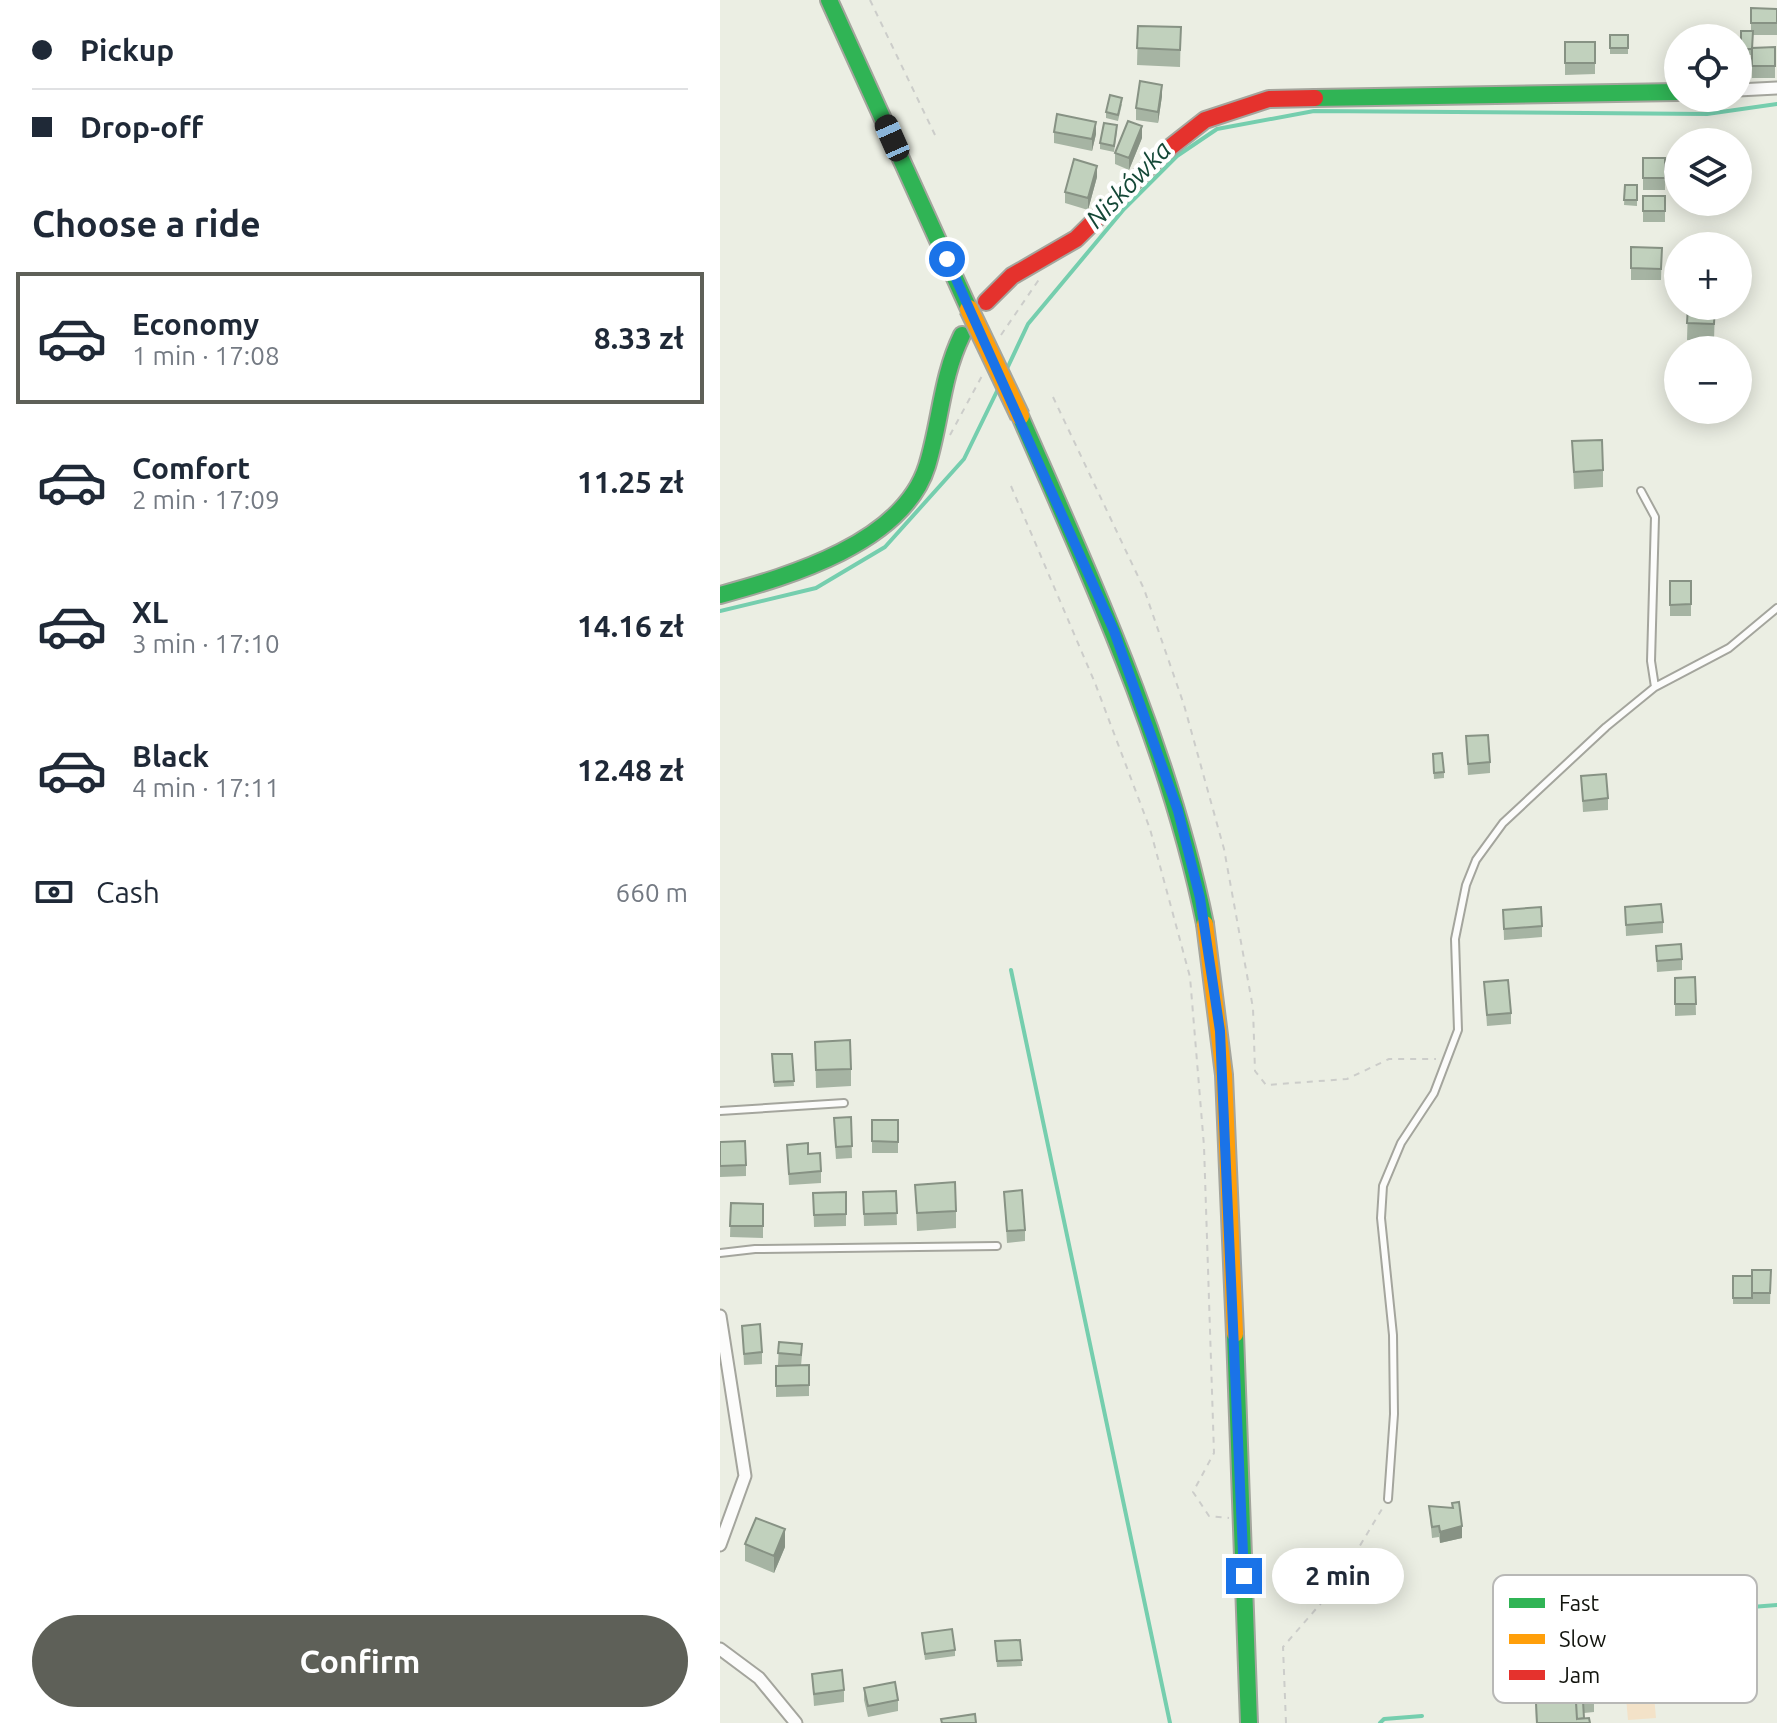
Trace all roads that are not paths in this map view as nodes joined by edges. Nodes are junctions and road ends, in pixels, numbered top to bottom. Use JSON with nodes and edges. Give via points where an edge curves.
{"nodes":[{"id":1,"x":829,"y":0,"type":"edge"},
{"id":2,"x":1777,"y":88,"type":"edge"},
{"id":3,"x":1752,"y":89,"type":"edge"},
{"id":4,"x":1664,"y":92,"type":"edge"},
{"id":5,"x":978,"y":305,"type":"junction"},
{"id":6,"x":962,"y":335,"type":"dead end"},
{"id":7,"x":1641,"y":491,"type":"dead end"},
{"id":8,"x":720,"y":595,"type":"edge"},
{"id":9,"x":1777,"y":608,"type":"edge"},
{"id":10,"x":1655,"y":687,"type":"junction"},
{"id":11,"x":844,"y":1103,"type":"dead end"},
{"id":12,"x":720,"y":1111,"type":"edge"},
{"id":13,"x":997,"y":1246,"type":"dead end"},
{"id":14,"x":720,"y":1253,"type":"edge"},
{"id":15,"x":720,"y":1316,"type":"edge"},
{"id":16,"x":1388,"y":1499,"type":"road end"},
{"id":17,"x":720,"y":1545,"type":"edge"},
{"id":18,"x":720,"y":1649,"type":"edge"},
{"id":19,"x":796,"y":1723,"type":"edge"},
{"id":20,"x":1249,"y":1723,"type":"edge"}],
"edges":[{"from":1,"to":5,"type":"main road"},
{"from":2,"to":3,"type":"street"},
{"from":4,"to":5,"type":"main road","via":[[1269,99],[1205,120],[1163,153],[1076,239],[1012,276]]},
{"from":5,"to":20,"type":"main road","bridge":true,"via":[[1114,631],[1178,811],[1200,898],[1220,1031]]},
{"from":6,"to":8,"type":"main road","via":[[946,371],[917,494],[876,531],[786,576]]},
{"from":7,"to":10,"type":"lane","via":[[1655,517]]},
{"from":9,"to":10,"type":"lane","via":[[1729,648]]},
{"from":10,"to":16,"type":"lane","via":[[1503,823],[1476,860],[1466,885],[1455,939],[1458,1030],[1434,1093],[1401,1143],[1383,1186],[1381,1218],[1393,1335]]},
{"from":11,"to":12,"type":"lane"},
{"from":13,"to":14,"type":"lane"},
{"from":15,"to":17,"type":"street","via":[[745,1476]]},
{"from":18,"to":19,"type":"street","via":[[759,1678]]}]}
